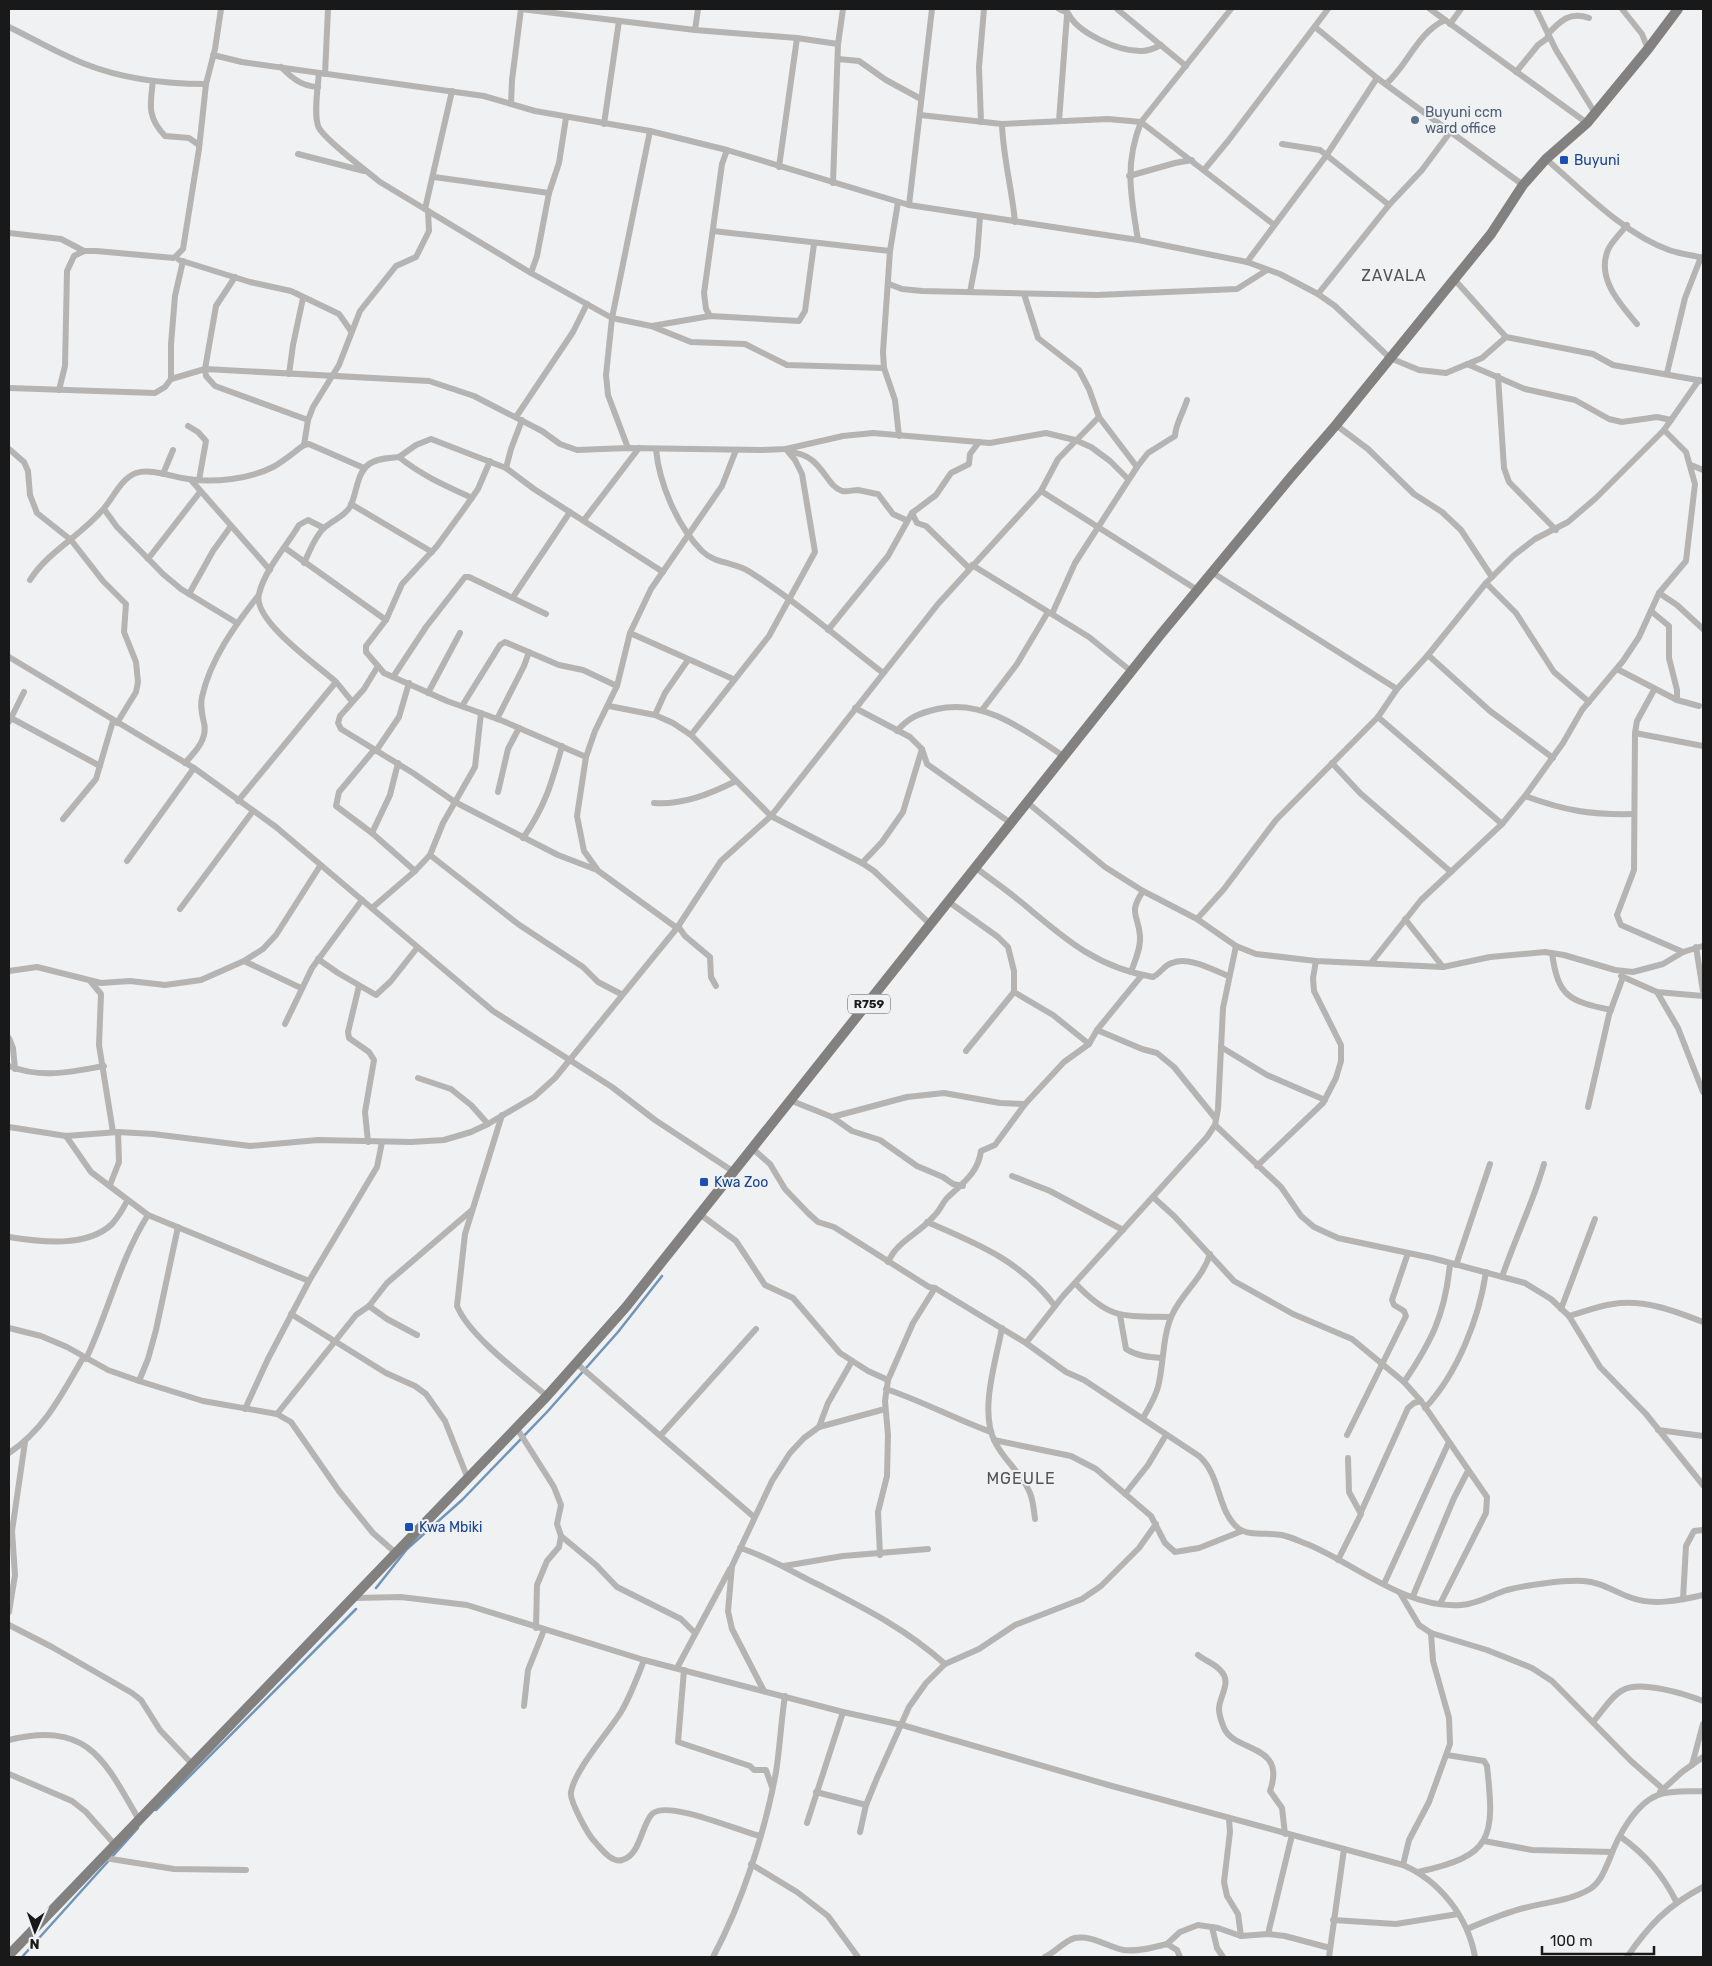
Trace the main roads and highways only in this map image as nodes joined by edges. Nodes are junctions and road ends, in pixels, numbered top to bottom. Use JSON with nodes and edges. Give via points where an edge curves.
{"nodes":[{"id":1,"x":1678,"y":9,"type":"edge"},
{"id":2,"x":9,"y":1955,"type":"edge"}],
"edges":[{"from":1,"to":2,"type":"main road","number":"R759","via":[[1587,123],[1546,159],[1523,186],[1454,279],[1132,672],[626,1307],[547,1396],[355,1598]]}]}
